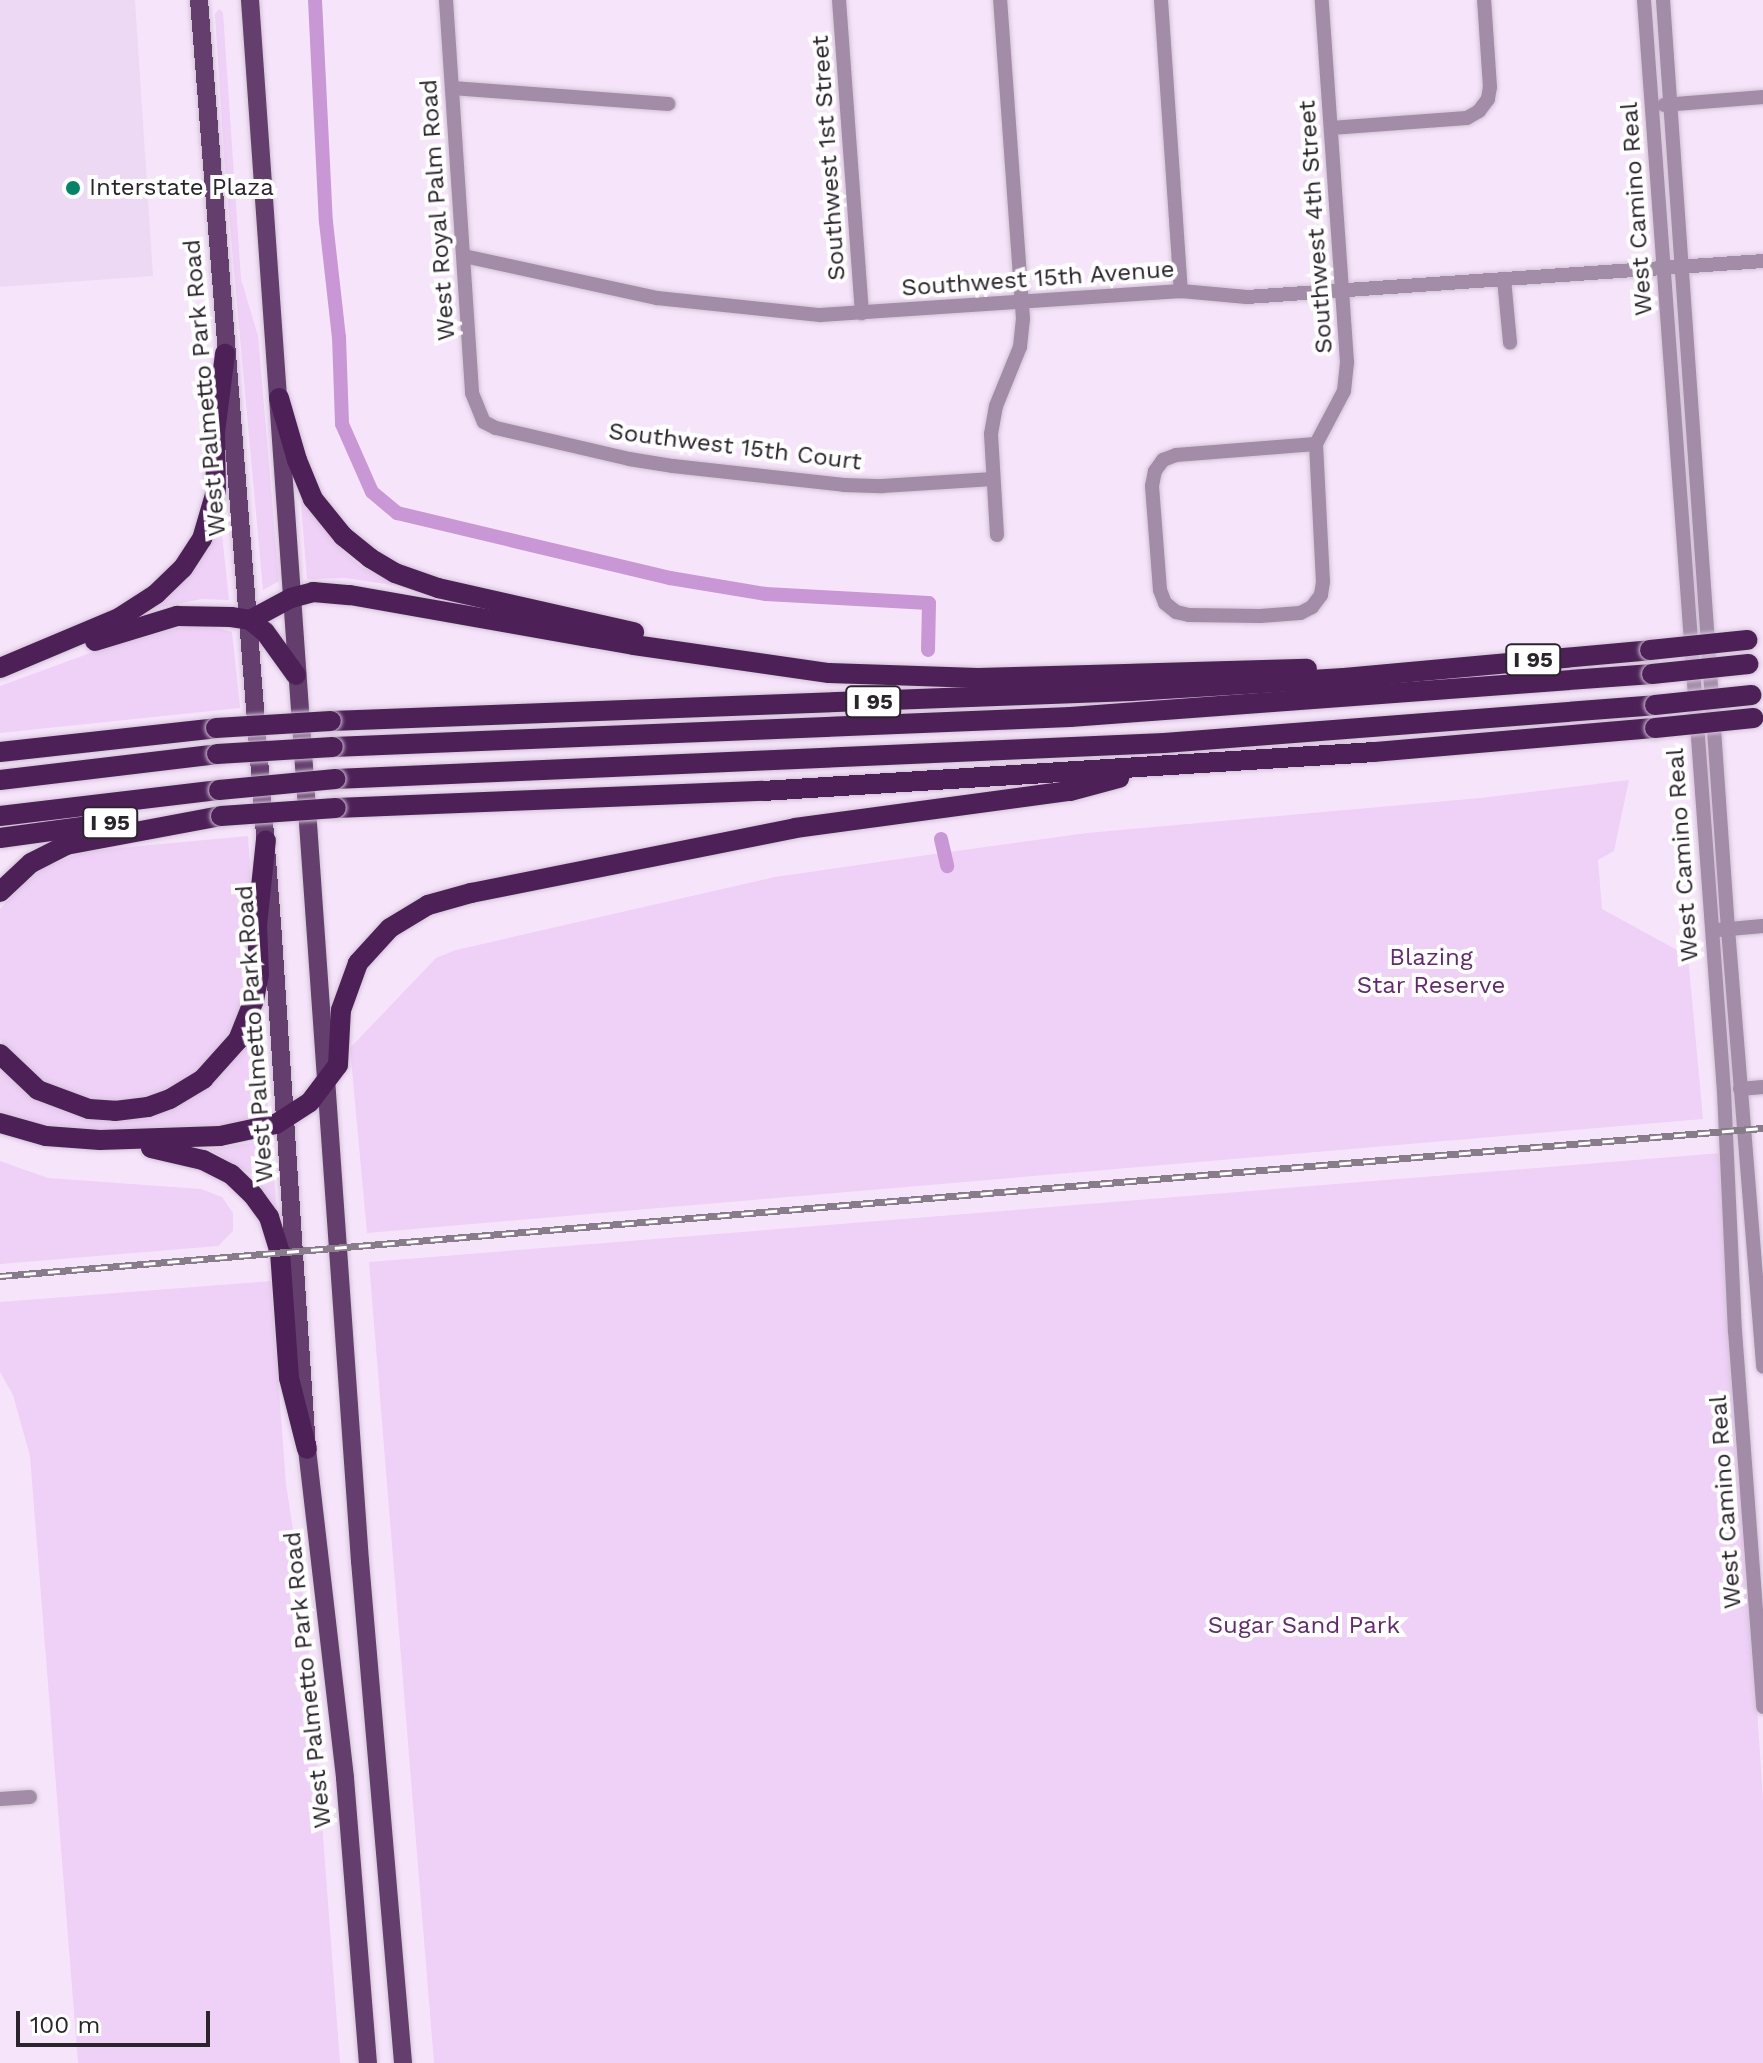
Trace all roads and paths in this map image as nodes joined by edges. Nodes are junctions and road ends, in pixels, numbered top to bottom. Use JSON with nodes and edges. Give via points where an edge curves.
{"nodes":[{"id":1,"x":199,"y":0,"type":"edge"},
{"id":2,"x":250,"y":0,"type":"edge"},
{"id":3,"x":446,"y":0,"type":"edge"},
{"id":4,"x":839,"y":0,"type":"edge"},
{"id":5,"x":1000,"y":0,"type":"edge"},
{"id":6,"x":1161,"y":0,"type":"edge"},
{"id":7,"x":1322,"y":0,"type":"edge"},
{"id":8,"x":1484,"y":0,"type":"edge"},
{"id":9,"x":1644,"y":0,"type":"edge"},
{"id":10,"x":1663,"y":0,"type":"edge"},
{"id":11,"x":452,"y":88,"type":"junction"},
{"id":12,"x":1763,"y":97,"type":"edge"},
{"id":13,"x":668,"y":104,"type":"dead end"},
{"id":14,"x":1670,"y":105,"type":"junction"},
{"id":15,"x":1651,"y":107,"type":"junction"},
{"id":16,"x":1331,"y":128,"type":"junction"},
{"id":17,"x":464,"y":256,"type":"junction"},
{"id":18,"x":1763,"y":261,"type":"edge"},
{"id":19,"x":1682,"y":268,"type":"junction"},
{"id":20,"x":1663,"y":269,"type":"junction"},
{"id":21,"x":1504,"y":279,"type":"junction"},
{"id":22,"x":1181,"y":291,"type":"junction"},
{"id":23,"x":1342,"y":291,"type":"junction"},
{"id":24,"x":1021,"y":302,"type":"junction"},
{"id":25,"x":862,"y":313,"type":"junction"},
{"id":26,"x":1510,"y":343,"type":"dead end"},
{"id":27,"x":225,"y":354,"type":"junction"},
{"id":28,"x":279,"y":398,"type":"junction"},
{"id":29,"x":479,"y":415,"type":"joint"},
{"id":30,"x":1316,"y":444,"type":"junction"},
{"id":31,"x":993,"y":479,"type":"junction"},
{"id":32,"x":997,"y":535,"type":"dead end"},
{"id":33,"x":291,"y":598,"type":"junction"},
{"id":34,"x":250,"y":620,"type":"junction"},
{"id":35,"x":1755,"y":639,"type":"edge"},
{"id":36,"x":694,"y":654,"type":"junction"},
{"id":37,"x":1756,"y":663,"type":"edge"},
{"id":38,"x":1415,"y":669,"type":"junction"},
{"id":39,"x":0,"y":670,"type":"edge"},
{"id":40,"x":296,"y":675,"type":"junction"},
{"id":41,"x":1757,"y":695,"type":"edge"},
{"id":42,"x":1758,"y":718,"type":"edge"},
{"id":43,"x":217,"y":743,"type":"junction"},
{"id":44,"x":0,"y":752,"type":"edge"},
{"id":45,"x":1165,"y":766,"type":"junction"},
{"id":46,"x":0,"y":780,"type":"edge"},
{"id":47,"x":187,"y":793,"type":"junction"},
{"id":48,"x":0,"y":816,"type":"edge"},
{"id":49,"x":221,"y":816,"type":"junction"},
{"id":50,"x":29,"y":833,"type":"junction"},
{"id":51,"x":0,"y":838,"type":"edge"},
{"id":52,"x":266,"y":840,"type":"junction"},
{"id":53,"x":0,"y":892,"type":"edge"},
{"id":54,"x":1763,"y":926,"type":"edge"},
{"id":55,"x":1728,"y":929,"type":"junction"},
{"id":56,"x":1710,"y":931,"type":"junction"},
{"id":57,"x":0,"y":1054,"type":"edge"},
{"id":58,"x":325,"y":1085,"type":"junction"},
{"id":59,"x":1763,"y":1087,"type":"edge"},
{"id":60,"x":1740,"y":1089,"type":"junction"},
{"id":61,"x":286,"y":1121,"type":"junction"},
{"id":62,"x":0,"y":1123,"type":"edge"},
{"id":63,"x":100,"y":1140,"type":"junction"},
{"id":64,"x":1763,"y":1367,"type":"edge"},
{"id":65,"x":307,"y":1449,"type":"junction"},
{"id":66,"x":1758,"y":1567,"type":"edge"},
{"id":67,"x":1763,"y":1707,"type":"edge"},
{"id":68,"x":30,"y":1797,"type":"dead end"},
{"id":69,"x":0,"y":1799,"type":"edge"},
{"id":70,"x":401,"y":2028,"type":"junction"},
{"id":71,"x":365,"y":2031,"type":"junction"},
{"id":72,"x":368,"y":2063,"type":"edge"},
{"id":73,"x":403,"y":2063,"type":"edge"}],
"edges":[{"from":1,"to":27,"type":"main road","name":"West Palmetto Park Road"},
{"from":2,"to":28,"type":"main road"},
{"from":3,"to":11,"type":"street","name":"West Royal Palm Road"},
{"from":4,"to":25,"type":"street","name":"Southwest 1st Street"},
{"from":5,"to":24,"type":"street"},
{"from":6,"to":22,"type":"street"},
{"from":7,"to":16,"type":"street","name":"Southwest 4th Street"},
{"from":8,"to":16,"type":"street","via":[[1488,99],[1479,111],[1467,118]]},
{"from":9,"to":15,"type":"street","name":"West Camino Real"},
{"from":10,"to":14,"type":"street","name":"West Camino Real"},
{"from":11,"to":13,"type":"street"},
{"from":11,"to":17,"type":"street","name":"West Royal Palm Road"},
{"from":12,"to":14,"type":"street"},
{"from":14,"to":15,"type":"street"},
{"from":14,"to":19,"type":"street","name":"West Camino Real"},
{"from":15,"to":20,"type":"street","name":"West Camino Real"},
{"from":16,"to":23,"type":"street","name":"Southwest 4th Street"},
{"from":17,"to":25,"type":"street","name":"Southwest 15th Avenue","via":[[701,305],[780,313]]},
{"from":17,"to":29,"type":"street","name":"West Royal Palm Road","via":[[472,393]]},
{"from":18,"to":19,"type":"street","name":"Southwest 15th Avenue"},
{"from":19,"to":20,"type":"street","name":"Southwest 15th Avenue"},
{"from":19,"to":55,"type":"street","name":"West Camino Real"},
{"from":20,"to":21,"type":"street","name":"Southwest 15th Avenue"},
{"from":20,"to":56,"type":"street","name":"West Camino Real"},
{"from":21,"to":23,"type":"street","name":"Southwest 15th Avenue"},
{"from":21,"to":26,"type":"street"},
{"from":22,"to":23,"type":"street","name":"Southwest 15th Avenue","via":[[1247,297]]},
{"from":22,"to":24,"type":"street","name":"Southwest 15th Avenue"},
{"from":23,"to":30,"type":"street","name":"Southwest 4th Street","via":[[1347,377]]},
{"from":24,"to":25,"type":"street","name":"Southwest 15th Avenue"},
{"from":24,"to":31,"type":"street","via":[[1020,347],[992,420]]},
{"from":27,"to":34,"type":"main road","name":"West Palmetto Park Road"},
{"from":27,"to":39,"type":"highway","via":[[215,432],[216,491],[193,554],[171,582],[141,606]]},
{"from":28,"to":33,"type":"main road"},
{"from":28,"to":36,"type":"highway","via":[[313,499],[343,536],[382,566],[430,585],[644,635]]},
{"from":29,"to":31,"type":"street","name":"Southwest 15th Court","via":[[496,428],[673,466],[844,485]]},
{"from":30,"to":30,"type":"street","via":[[1163,460],[1152,486],[1165,603],[1189,615],[1260,616],[1312,607],[1323,582]]},
{"from":31,"to":32,"type":"street"},
{"from":33,"to":34,"type":"highway"},
{"from":33,"to":36,"type":"highway","via":[[313,592],[350,595]]},
{"from":33,"to":40,"type":"main road"},
{"from":34,"to":39,"type":"highway","via":[[206,614],[162,619]]},
{"from":34,"to":40,"type":"highway","via":[[271,638]]},
{"from":34,"to":52,"type":"main road","name":"West Palmetto Park Road"},
{"from":35,"to":38,"type":"highway","number":"I 95","bridge":true},
{"from":36,"to":38,"type":"highway","via":[[896,677]]},
{"from":37,"to":43,"type":"highway","bridge":true,"via":[[1056,718],[333,747]]},
{"from":38,"to":43,"type":"highway","number":"I 95","bridge":true,"via":[[1058,695],[331,721]]},
{"from":40,"to":58,"type":"main road"},
{"from":41,"to":47,"type":"highway","bridge":true,"via":[[1164,743],[335,779]]},
{"from":42,"to":45,"type":"highway","number":"I 95","bridge":true},
{"from":43,"to":44,"type":"highway","number":"I 95","via":[[58,744]]},
{"from":43,"to":46,"type":"highway"},
{"from":45,"to":49,"type":"highway","number":"I 95","bridge":true},
{"from":45,"to":58,"type":"highway","via":[[1070,791],[921,808],[712,843],[428,905],[390,928],[351,974],[339,1026],[338,1065]]},
{"from":47,"to":48,"type":"highway"},
{"from":47,"to":50,"type":"highway"},
{"from":49,"to":50,"type":"highway","number":"I 95"},
{"from":49,"to":53,"type":"highway","via":[[66,845],[31,863]]},
{"from":50,"to":51,"type":"highway","number":"I 95"},
{"from":52,"to":57,"type":"highway","via":[[254,1000],[238,1040],[203,1079],[148,1107],[89,1109],[38,1090]]},
{"from":52,"to":61,"type":"main road","name":"West Palmetto Park Road"},
{"from":54,"to":55,"type":"street"},
{"from":55,"to":56,"type":"street"},
{"from":55,"to":60,"type":"street","name":"West Camino Real"},
{"from":56,"to":66,"type":"street","name":"West Camino Real","via":[[1727,1131],[1735,1331]]},
{"from":58,"to":61,"type":"highway"},
{"from":58,"to":70,"type":"main road"},
{"from":59,"to":60,"type":"street"},
{"from":60,"to":64,"type":"street","name":"West Camino Real"},
{"from":61,"to":63,"type":"highway","via":[[220,1136]]},
{"from":61,"to":65,"type":"main road","name":"West Palmetto Park Road"},
{"from":62,"to":63,"type":"highway","via":[[46,1136]]},
{"from":63,"to":65,"type":"highway","via":[[203,1160],[243,1183],[262,1206],[278,1238],[289,1378]]},
{"from":65,"to":71,"type":"main road","name":"West Palmetto Park Road","via":[[345,1778]]},
{"from":66,"to":67,"type":"street","name":"West Camino Real"},
{"from":68,"to":69,"type":"street"},
{"from":70,"to":71,"type":"main road"},
{"from":70,"to":73,"type":"main road"},
{"from":71,"to":72,"type":"main road","name":"West Palmetto Park Road"}]}
